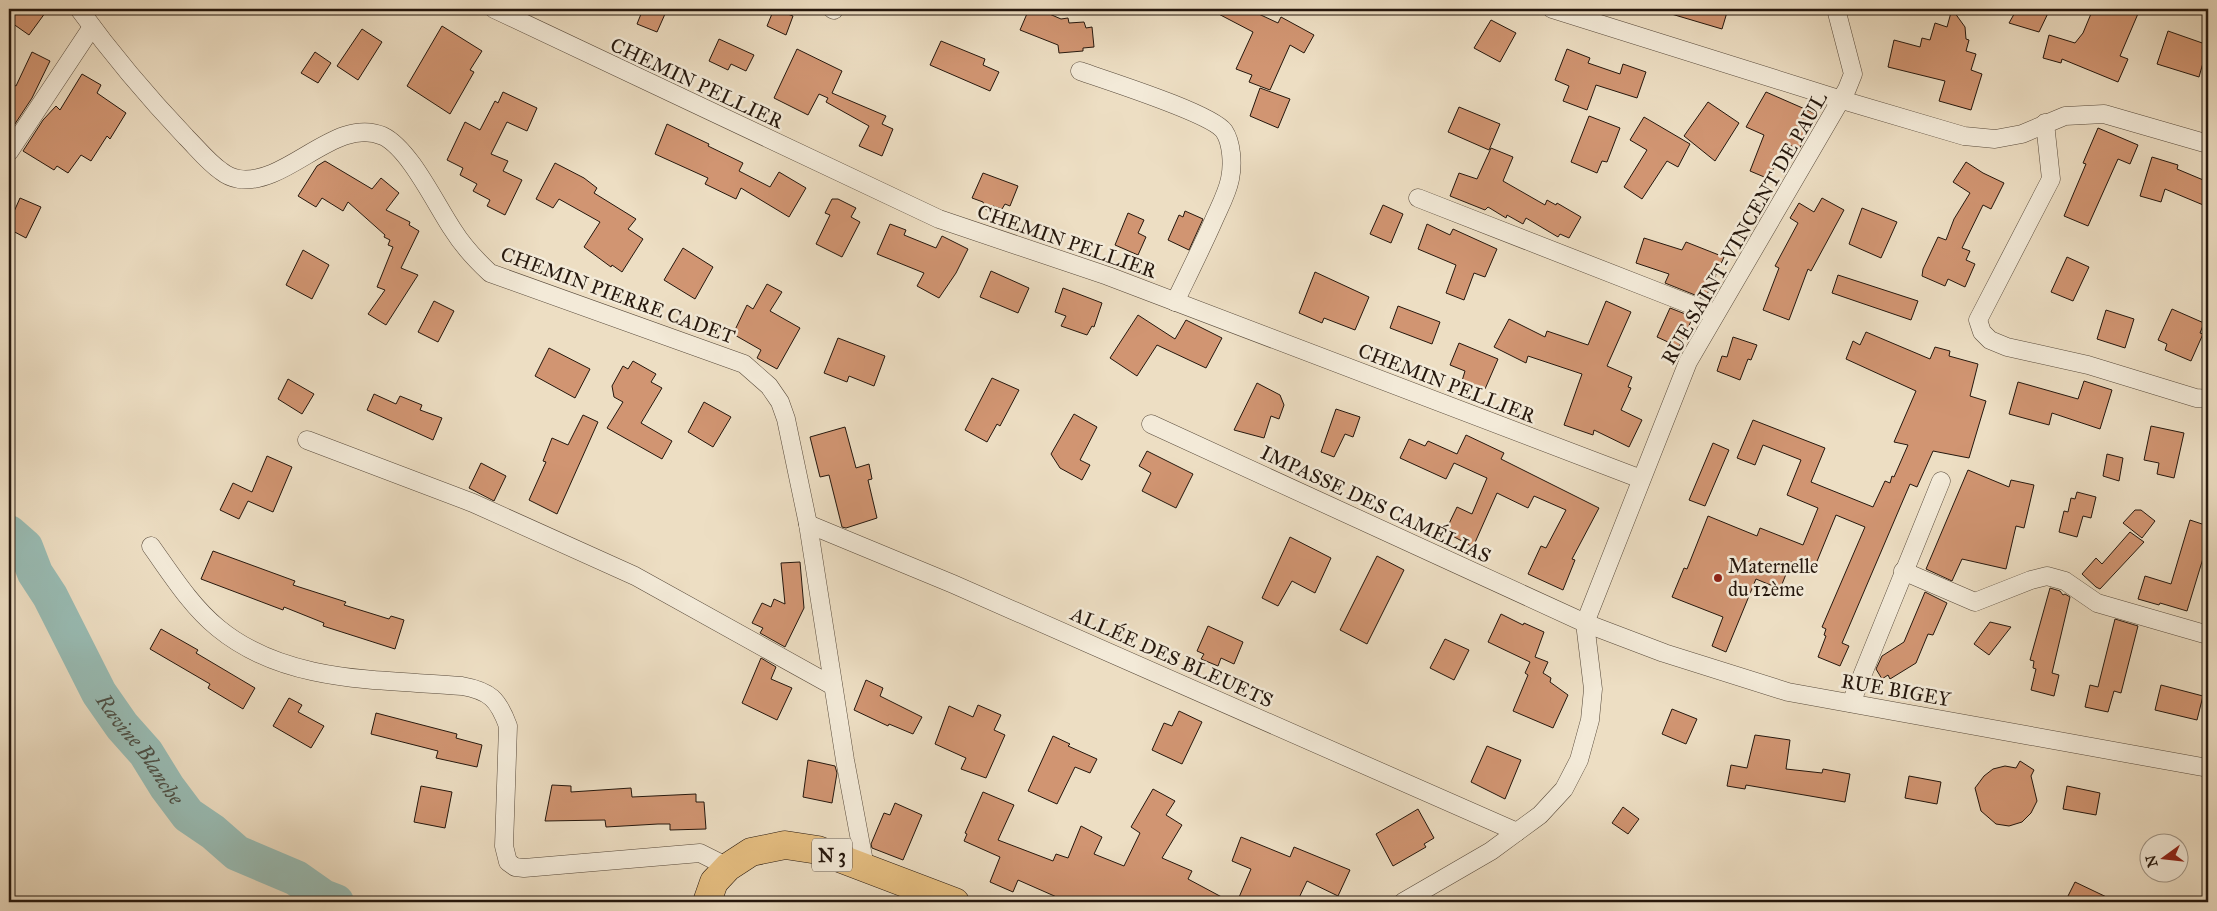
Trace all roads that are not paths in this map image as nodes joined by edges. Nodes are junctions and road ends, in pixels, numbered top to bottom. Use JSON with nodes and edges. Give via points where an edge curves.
{"nodes":[{"id":1,"x":79,"y":9,"type":"edge"},
{"id":2,"x":494,"y":9,"type":"edge"},
{"id":3,"x":1552,"y":9,"type":"edge"},
{"id":4,"x":1836,"y":9,"type":"edge"},
{"id":5,"x":92,"y":27,"type":"junction"},
{"id":6,"x":1080,"y":70,"type":"dead end"},
{"id":7,"x":1842,"y":100,"type":"junction"},
{"id":8,"x":2045,"y":123,"type":"junction"},
{"id":9,"x":2208,"y":144,"type":"edge"},
{"id":10,"x":9,"y":152,"type":"edge"},
{"id":11,"x":1418,"y":198,"type":"dead end"},
{"id":12,"x":1175,"y":302,"type":"junction"},
{"id":13,"x":1715,"y":314,"type":"junction"},
{"id":14,"x":2208,"y":399,"type":"edge"},
{"id":15,"x":1150,"y":424,"type":"dead end"},
{"id":16,"x":307,"y":440,"type":"dead end"},
{"id":17,"x":1641,"y":480,"type":"junction"},
{"id":18,"x":1941,"y":481,"type":"dead end"},
{"id":19,"x":808,"y":524,"type":"junction"},
{"id":20,"x":150,"y":546,"type":"dead end"},
{"id":21,"x":1904,"y":571,"type":"junction"},
{"id":22,"x":1585,"y":623,"type":"junction"},
{"id":23,"x":2208,"y":635,"type":"edge"},
{"id":24,"x":833,"y":686,"type":"junction"},
{"id":25,"x":1851,"y":703,"type":"junction"},
{"id":26,"x":2208,"y":768,"type":"edge"},
{"id":27,"x":1517,"y":832,"type":"junction"},
{"id":28,"x":865,"y":867,"type":"junction"},
{"id":29,"x":716,"y":884,"type":"edge"},
{"id":30,"x":955,"y":902,"type":"edge"},
{"id":31,"x":1403,"y":902,"type":"edge"}],
"edges":[{"from":1,"to":5,"type":"street","name":"CHEMIN PIERRE CADET"},
{"from":2,"to":12,"type":"street","name":"CHEMIN PELLIER","via":[[939,219]]},
{"from":3,"to":7,"type":"street"},
{"from":4,"to":7,"type":"street","name":"RUE SAINT-VINCENT DE PAUL","via":[[1853,74]]},
{"from":5,"to":10,"type":"street"},
{"from":5,"to":19,"type":"street","name":"CHEMIN PIERRE CADET","via":[[172,122],[222,172],[236,179],[251,180],[267,176],[345,136],[364,132],[383,136],[401,149],[453,230],[490,273],[744,364],[769,386],[780,402]]},
{"from":6,"to":12,"type":"street","via":[[1187,111],[1216,124],[1224,132],[1232,162],[1230,180]]},
{"from":7,"to":8,"type":"street","via":[[1972,136],[1994,139],[2022,134]]},
{"from":7,"to":13,"type":"street","name":"RUE SAINT-VINCENT DE PAUL"},
{"from":8,"to":9,"type":"street","via":[[2065,116],[2104,114]]},
{"from":8,"to":14,"type":"street","via":[[2051,179],[1978,320],[1982,332],[1990,340],[2007,347],[2088,365]]},
{"from":11,"to":13,"type":"street"},
{"from":12,"to":17,"type":"street","name":"CHEMIN PELLIER"},
{"from":13,"to":17,"type":"street","name":"RUE SAINT-VINCENT DE PAUL","via":[[1688,362]]},
{"from":15,"to":22,"type":"street","name":"IMPASSE DES CAMÉLIAS"},
{"from":16,"to":24,"type":"street","via":[[473,503],[635,576]]},
{"from":17,"to":22,"type":"street","name":"RUE SAINT-VINCENT DE PAUL"},
{"from":18,"to":21,"type":"street"},
{"from":19,"to":24,"type":"street","name":"CHEMIN PIERRE CADET"},
{"from":19,"to":27,"type":"street","name":"ALLÉE DES BLEUETS","via":[[953,584]]},
{"from":20,"to":29,"type":"street","via":[[217,628],[242,645],[282,664],[324,675],[462,686],[493,697],[502,708],[508,726],[504,846],[508,862],[515,867],[700,853]]},
{"from":21,"to":23,"type":"street","via":[[1975,602],[2047,576],[2065,581],[2097,603]]},
{"from":21,"to":25,"type":"street"},
{"from":22,"to":25,"type":"street","name":"RUE BIGEY","via":[[1664,653],[1788,692]]},
{"from":22,"to":27,"type":"street","name":"RUE SAINT-VINCENT DE PAUL","via":[[1593,689],[1590,720],[1579,760],[1564,789],[1540,815]]},
{"from":24,"to":28,"type":"street","name":"CHEMIN PIERRE CADET"},
{"from":25,"to":26,"type":"street","name":"RUE BIGEY"},
{"from":27,"to":31,"type":"street","name":"RUE SAINT-VINCENT DE PAUL","via":[[1491,851]]},
{"from":28,"to":29,"type":"main road","number":"N 3","via":[[818,850],[785,845],[751,852]]},
{"from":28,"to":30,"type":"main road","number":"N 3"}]}
